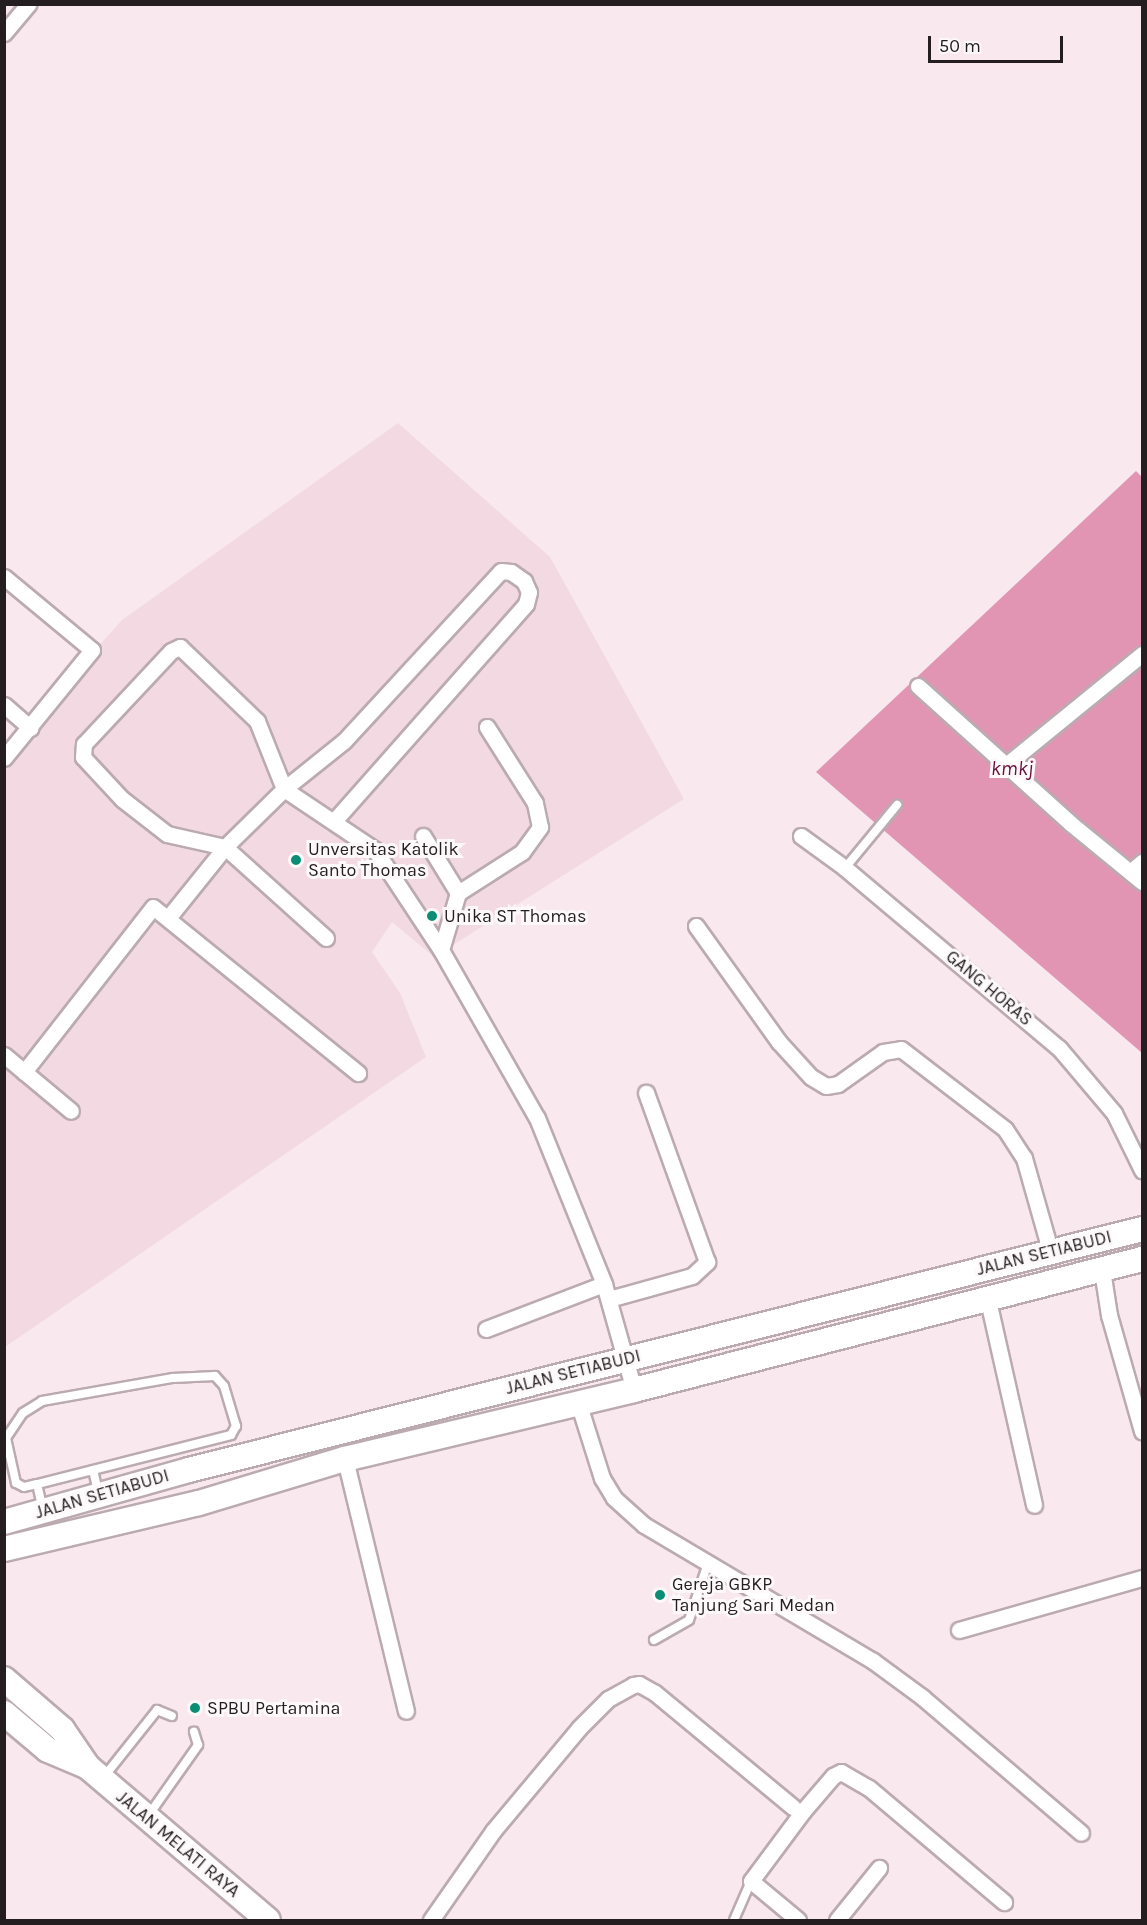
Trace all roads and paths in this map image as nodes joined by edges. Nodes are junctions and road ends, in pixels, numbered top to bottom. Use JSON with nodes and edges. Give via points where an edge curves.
{"nodes":[{"id":1,"x":28,"y":4,"type":"edge"},
{"id":2,"x":4,"y":33,"type":"edge"},
{"id":3,"x":4,"y":577,"type":"edge"},
{"id":4,"x":1143,"y":654,"type":"edge"},
{"id":5,"x":918,"y":686,"type":"dead end"},
{"id":6,"x":4,"y":705,"type":"edge"},
{"id":7,"x":487,"y":727,"type":"dead end"},
{"id":8,"x":30,"y":728,"type":"junction"},
{"id":9,"x":4,"y":758,"type":"edge"},
{"id":10,"x":1005,"y":765,"type":"junction"},
{"id":11,"x":284,"y":789,"type":"junction"},
{"id":12,"x":897,"y":805,"type":"dead end"},
{"id":13,"x":334,"y":821,"type":"junction"},
{"id":14,"x":423,"y":836,"type":"dead end"},
{"id":15,"x":801,"y":836,"type":"dead end"},
{"id":16,"x":225,"y":847,"type":"junction"},
{"id":17,"x":1143,"y":862,"type":"edge"},
{"id":18,"x":845,"y":868,"type":"junction"},
{"id":19,"x":1130,"y":872,"type":"junction"},
{"id":20,"x":1143,"y":882,"type":"edge"},
{"id":21,"x":458,"y":892,"type":"junction"},
{"id":22,"x":168,"y":918,"type":"junction"},
{"id":23,"x":696,"y":926,"type":"dead end"},
{"id":24,"x":326,"y":938,"type":"dead end"},
{"id":25,"x":441,"y":950,"type":"junction"},
{"id":26,"x":4,"y":1055,"type":"edge"},
{"id":27,"x":24,"y":1072,"type":"junction"},
{"id":28,"x":358,"y":1073,"type":"dead end"},
{"id":29,"x":646,"y":1093,"type":"dead end"},
{"id":30,"x":71,"y":1111,"type":"dead end"},
{"id":31,"x":1143,"y":1170,"type":"edge"},
{"id":32,"x":1143,"y":1229,"type":"edge"},
{"id":33,"x":1100,"y":1239,"type":"junction"},
{"id":34,"x":1050,"y":1250,"type":"junction"},
{"id":35,"x":1143,"y":1259,"type":"edge"},
{"id":36,"x":1102,"y":1270,"type":"junction"},
{"id":37,"x":606,"y":1292,"type":"junction"},
{"id":38,"x":987,"y":1296,"type":"junction"},
{"id":39,"x":486,"y":1329,"type":"dead end"},
{"id":40,"x":626,"y":1359,"type":"junction"},
{"id":41,"x":634,"y":1390,"type":"junction"},
{"id":42,"x":578,"y":1402,"type":"junction"},
{"id":43,"x":1143,"y":1431,"type":"edge"},
{"id":44,"x":186,"y":1458,"type":"junction"},
{"id":45,"x":345,"y":1459,"type":"junction"},
{"id":46,"x":93,"y":1470,"type":"junction"},
{"id":47,"x":37,"y":1484,"type":"junction"},
{"id":48,"x":99,"y":1495,"type":"junction"},
{"id":49,"x":199,"y":1503,"type":"junction"},
{"id":50,"x":1034,"y":1505,"type":"dead end"},
{"id":51,"x":44,"y":1511,"type":"junction"},
{"id":52,"x":4,"y":1522,"type":"edge"},
{"id":53,"x":4,"y":1549,"type":"edge"},
{"id":54,"x":707,"y":1566,"type":"junction"},
{"id":55,"x":1143,"y":1578,"type":"edge"},
{"id":56,"x":959,"y":1630,"type":"dead end"},
{"id":57,"x":654,"y":1640,"type":"dead end"},
{"id":58,"x":4,"y":1679,"type":"edge"},
{"id":59,"x":406,"y":1711,"type":"dead end"},
{"id":60,"x":4,"y":1713,"type":"edge"},
{"id":61,"x":172,"y":1716,"type":"dead end"},
{"id":62,"x":194,"y":1732,"type":"dead end"},
{"id":63,"x":95,"y":1773,"type":"junction"},
{"id":64,"x":794,"y":1807,"type":"dead end"},
{"id":65,"x":147,"y":1818,"type":"junction"},
{"id":66,"x":1081,"y":1833,"type":"dead end"},
{"id":67,"x":879,"y":1869,"type":"dead end"},
{"id":68,"x":751,"y":1881,"type":"junction"},
{"id":69,"x":1004,"y":1902,"type":"dead end"},
{"id":70,"x":268,"y":1920,"type":"edge"},
{"id":71,"x":431,"y":1920,"type":"edge"},
{"id":72,"x":734,"y":1920,"type":"edge"},
{"id":73,"x":798,"y":1920,"type":"edge"},
{"id":74,"x":837,"y":1920,"type":"edge"}],
"edges":[{"from":1,"to":2,"type":"street"},
{"from":3,"to":8,"type":"street","via":[[92,650]]},
{"from":4,"to":10,"type":"street"},
{"from":5,"to":10,"type":"street"},
{"from":6,"to":8,"type":"street"},
{"from":7,"to":21,"type":"street","via":[[536,803],[540,827],[522,852]]},
{"from":8,"to":9,"type":"street"},
{"from":10,"to":19,"type":"street"},
{"from":11,"to":13,"type":"street"},
{"from":11,"to":13,"type":"street","via":[[344,741],[501,571],[511,572],[524,581],[530,592],[526,604]]},
{"from":11,"to":16,"type":"street"},
{"from":11,"to":16,"type":"street","via":[[256,721],[183,648],[171,651],[88,738],[83,757],[122,800],[167,834]]},
{"from":12,"to":18,"type":"lane"},
{"from":13,"to":25,"type":"street","via":[[375,850]]},
{"from":14,"to":21,"type":"street"},
{"from":15,"to":18,"type":"street","name":"GANG HORAS"},
{"from":16,"to":22,"type":"street"},
{"from":16,"to":24,"type":"street"},
{"from":17,"to":19,"type":"street"},
{"from":18,"to":31,"type":"street","name":"GANG HORAS","via":[[1059,1048],[1114,1113]]},
{"from":19,"to":20,"type":"street"},
{"from":21,"to":25,"type":"street"},
{"from":22,"to":27,"type":"street","via":[[156,908],[149,909]]},
{"from":22,"to":28,"type":"street"},
{"from":23,"to":34,"type":"street","via":[[779,1042],[811,1077],[825,1086],[838,1084],[883,1052],[901,1049],[1005,1129],[1024,1158]]},
{"from":25,"to":37,"type":"street","via":[[537,1118]]},
{"from":26,"to":27,"type":"street"},
{"from":27,"to":30,"type":"street"},
{"from":29,"to":37,"type":"street","via":[[707,1262],[692,1276]]},
{"from":32,"to":33,"type":"main road","name":"JALAN SETIABUDI"},
{"from":33,"to":34,"type":"main road","name":"JALAN SETIABUDI"},
{"from":33,"to":36,"type":"main road"},
{"from":34,"to":40,"type":"main road","name":"JALAN SETIABUDI"},
{"from":35,"to":36,"type":"main road","name":"JALAN SETIABUDI"},
{"from":36,"to":38,"type":"main road","name":"JALAN SETIABUDI"},
{"from":36,"to":43,"type":"street","via":[[1109,1315]]},
{"from":37,"to":39,"type":"street"},
{"from":37,"to":40,"type":"street"},
{"from":38,"to":41,"type":"main road","name":"JALAN SETIABUDI"},
{"from":38,"to":50,"type":"street"},
{"from":40,"to":41,"type":"street"},
{"from":40,"to":44,"type":"main road","name":"JALAN SETIABUDI"},
{"from":41,"to":42,"type":"main road","name":"JALAN SETIABUDI"},
{"from":42,"to":45,"type":"main road","name":"JALAN SETIABUDI"},
{"from":42,"to":54,"type":"street","via":[[603,1478],[614,1498],[644,1525]]},
{"from":44,"to":46,"type":"lane"},
{"from":44,"to":47,"type":"lane","via":[[235,1430],[224,1386],[215,1376],[69,1395],[42,1401],[22,1413],[6,1438],[16,1483],[24,1487]]},
{"from":44,"to":48,"type":"main road","name":"JALAN SETIABUDI"},
{"from":44,"to":49,"type":"main road"},
{"from":45,"to":49,"type":"main road","name":"JALAN SETIABUDI"},
{"from":45,"to":59,"type":"street"},
{"from":46,"to":47,"type":"lane"},
{"from":46,"to":48,"type":"lane"},
{"from":47,"to":51,"type":"lane"},
{"from":48,"to":51,"type":"main road","name":"JALAN SETIABUDI"},
{"from":49,"to":53,"type":"main road","name":"JALAN SETIABUDI"},
{"from":51,"to":52,"type":"main road","name":"JALAN SETIABUDI"},
{"from":54,"to":57,"type":"lane","via":[[688,1620]]},
{"from":54,"to":66,"type":"street","via":[[873,1661],[922,1697]]},
{"from":55,"to":56,"type":"street"},
{"from":58,"to":63,"type":"main road","name":"JALAN MELATI RAYA","via":[[62,1729]]},
{"from":60,"to":63,"type":"main road","name":"JALAN MELATI RAYA","via":[[48,1750]]},
{"from":61,"to":63,"type":"lane","via":[[157,1710]]},
{"from":62,"to":65,"type":"lane","via":[[198,1745]]},
{"from":63,"to":65,"type":"main road","name":"JALAN MELATI RAYA"},
{"from":64,"to":71,"type":"street","via":[[655,1693],[633,1685],[608,1699],[579,1728],[493,1832]]},
{"from":65,"to":70,"type":"main road","name":"JALAN MELATI RAYA"},
{"from":67,"to":74,"type":"street"},
{"from":68,"to":69,"type":"street","via":[[803,1811],[841,1772],[869,1788]]},
{"from":68,"to":72,"type":"lane"},
{"from":68,"to":73,"type":"street"}]}
